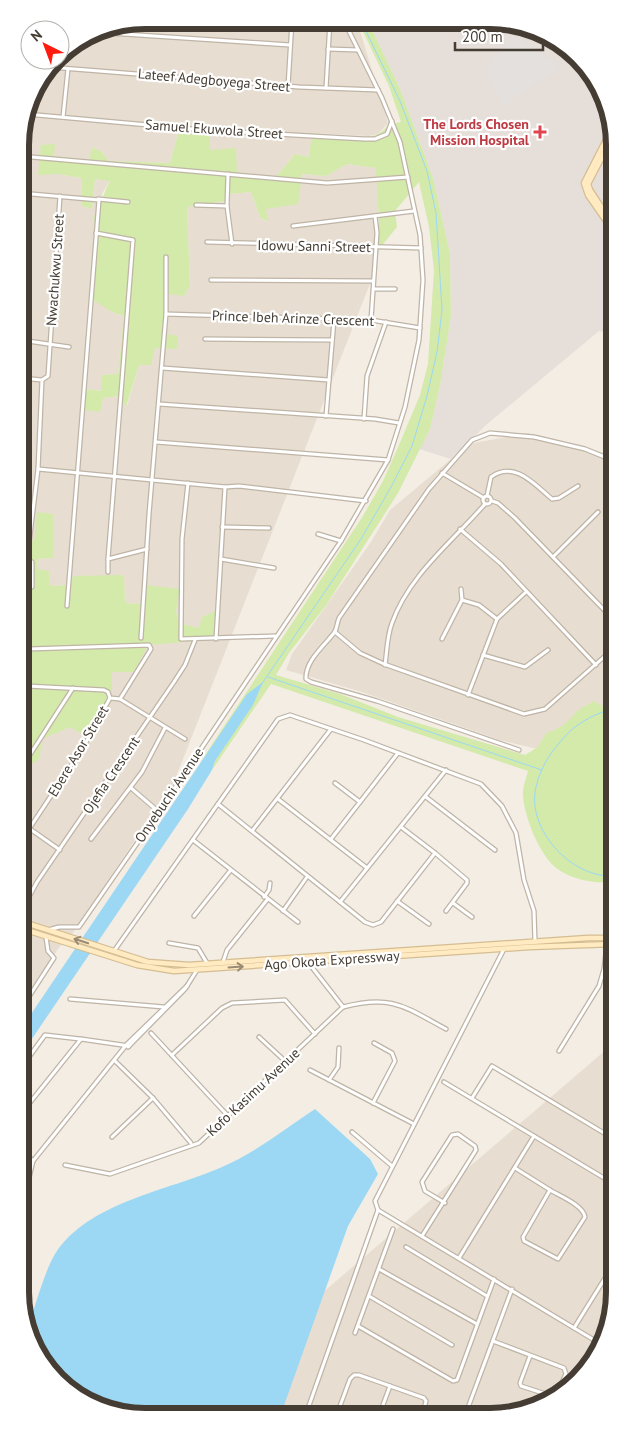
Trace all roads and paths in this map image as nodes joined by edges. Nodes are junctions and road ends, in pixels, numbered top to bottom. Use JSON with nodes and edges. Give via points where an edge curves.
{"nodes":[{"id":1,"x":291,"y":29,"type":"edge"},
{"id":2,"x":329,"y":29,"type":"edge"},
{"id":3,"x":348,"y":29,"type":"edge"},
{"id":4,"x":113,"y":33,"type":"edge"},
{"id":5,"x":290,"y":45,"type":"junction"},
{"id":6,"x":328,"y":49,"type":"junction"},
{"id":7,"x":358,"y":50,"type":"junction"},
{"id":8,"x":70,"y":69,"type":"edge"},
{"id":9,"x":68,"y":70,"type":"edge"},
{"id":10,"x":288,"y":86,"type":"junction"},
{"id":11,"x":326,"y":88,"type":"junction"},
{"id":12,"x":378,"y":90,"type":"junction"},
{"id":13,"x":33,"y":115,"type":"edge"},
{"id":14,"x":63,"y":117,"type":"junction"},
{"id":15,"x":392,"y":121,"type":"junction"},
{"id":16,"x":606,"y":140,"type":"edge"},
{"id":17,"x":606,"y":149,"type":"edge"},
{"id":18,"x":29,"y":157,"type":"edge"},
{"id":19,"x":228,"y":174,"type":"junction"},
{"id":20,"x":408,"y":178,"type":"junction"},
{"id":21,"x":29,"y":194,"type":"edge"},
{"id":22,"x":60,"y":196,"type":"junction"},
{"id":23,"x":98,"y":198,"type":"junction"},
{"id":24,"x":128,"y":202,"type":"dead end"},
{"id":25,"x":196,"y":205,"type":"dead end"},
{"id":26,"x":227,"y":206,"type":"junction"},
{"id":27,"x":414,"y":210,"type":"junction"},
{"id":28,"x":606,"y":214,"type":"edge"},
{"id":29,"x":375,"y":216,"type":"junction"},
{"id":30,"x":606,"y":221,"type":"edge"},
{"id":31,"x":293,"y":226,"type":"dead end"},
{"id":32,"x":96,"y":233,"type":"junction"},
{"id":33,"x":208,"y":242,"type":"dead end"},
{"id":34,"x":232,"y":244,"type":"junction"},
{"id":35,"x":375,"y":248,"type":"junction"},
{"id":36,"x":421,"y":248,"type":"junction"},
{"id":37,"x":166,"y":257,"type":"dead end"},
{"id":38,"x":211,"y":280,"type":"dead end"},
{"id":39,"x":373,"y":281,"type":"junction"},
{"id":40,"x":374,"y":289,"type":"junction"},
{"id":41,"x":395,"y":289,"type":"dead end"},
{"id":42,"x":166,"y":314,"type":"junction"},
{"id":43,"x":334,"y":320,"type":"junction"},
{"id":44,"x":371,"y":320,"type":"junction"},
{"id":45,"x":386,"y":322,"type":"junction"},
{"id":46,"x":420,"y":328,"type":"junction"},
{"id":47,"x":205,"y":339,"type":"dead end"},
{"id":48,"x":332,"y":340,"type":"junction"},
{"id":49,"x":29,"y":341,"type":"edge"},
{"id":50,"x":51,"y":344,"type":"junction"},
{"id":51,"x":69,"y":346,"type":"dead end"},
{"id":52,"x":162,"y":368,"type":"junction"},
{"id":53,"x":29,"y":379,"type":"edge"},
{"id":54,"x":42,"y":380,"type":"junction"},
{"id":55,"x":329,"y":380,"type":"junction"},
{"id":56,"x":159,"y":404,"type":"junction"},
{"id":57,"x":326,"y":416,"type":"junction"},
{"id":58,"x":364,"y":419,"type":"junction"},
{"id":59,"x":398,"y":423,"type":"junction"},
{"id":60,"x":156,"y":442,"type":"junction"},
{"id":61,"x":606,"y":458,"type":"edge"},
{"id":62,"x":388,"y":460,"type":"junction"},
{"id":63,"x":38,"y":468,"type":"junction"},
{"id":64,"x":78,"y":471,"type":"junction"},
{"id":65,"x":442,"y":473,"type":"junction"},
{"id":66,"x":116,"y":475,"type":"junction"},
{"id":67,"x":153,"y":480,"type":"junction"},
{"id":68,"x":188,"y":483,"type":"junction"},
{"id":69,"x":578,"y":486,"type":"dead end"},
{"id":70,"x":225,"y":487,"type":"junction"},
{"id":71,"x":486,"y":497,"type":"junction"},
{"id":72,"x":366,"y":501,"type":"junction"},
{"id":73,"x":492,"y":501,"type":"junction"},
{"id":74,"x":485,"y":504,"type":"junction"},
{"id":75,"x":598,"y":512,"type":"dead end"},
{"id":76,"x":222,"y":527,"type":"junction"},
{"id":77,"x":269,"y":528,"type":"dead end"},
{"id":78,"x":460,"y":529,"type":"junction"},
{"id":79,"x":318,"y":534,"type":"dead end"},
{"id":80,"x":341,"y":541,"type":"junction"},
{"id":81,"x":29,"y":543,"type":"edge"},
{"id":82,"x":146,"y":549,"type":"junction"},
{"id":83,"x":553,"y":556,"type":"junction"},
{"id":84,"x":108,"y":559,"type":"junction"},
{"id":85,"x":221,"y":559,"type":"junction"},
{"id":86,"x":29,"y":561,"type":"edge"},
{"id":87,"x":274,"y":568,"type":"dead end"},
{"id":88,"x":108,"y":572,"type":"dead end"},
{"id":89,"x":32,"y":587,"type":"dead end"},
{"id":90,"x":460,"y":589,"type":"dead end"},
{"id":91,"x":526,"y":592,"type":"junction"},
{"id":92,"x":462,"y":600,"type":"junction"},
{"id":93,"x":67,"y":606,"type":"dead end"},
{"id":94,"x":606,"y":612,"type":"edge"},
{"id":95,"x":497,"y":619,"type":"junction"},
{"id":96,"x":335,"y":632,"type":"junction"},
{"id":97,"x":276,"y":636,"type":"junction"},
{"id":98,"x":141,"y":638,"type":"dead end"},
{"id":99,"x":442,"y":638,"type":"dead end"},
{"id":100,"x":216,"y":639,"type":"junction"},
{"id":101,"x":195,"y":642,"type":"junction"},
{"id":102,"x":29,"y":649,"type":"edge"},
{"id":103,"x":548,"y":650,"type":"dead end"},
{"id":104,"x":483,"y":655,"type":"junction"},
{"id":105,"x":606,"y":655,"type":"edge"},
{"id":106,"x":385,"y":665,"type":"junction"},
{"id":107,"x":596,"y":665,"type":"junction"},
{"id":108,"x":29,"y":686,"type":"edge"},
{"id":109,"x":73,"y":688,"type":"junction"},
{"id":110,"x":468,"y":695,"type":"junction"},
{"id":111,"x":110,"y":698,"type":"junction"},
{"id":112,"x":120,"y":699,"type":"junction"},
{"id":113,"x":149,"y":716,"type":"junction"},
{"id":114,"x":165,"y":728,"type":"junction"},
{"id":115,"x":331,"y":729,"type":"junction"},
{"id":116,"x":185,"y":738,"type":"dead end"},
{"id":117,"x":519,"y":750,"type":"dead end"},
{"id":118,"x":398,"y":754,"type":"junction"},
{"id":119,"x":29,"y":756,"type":"edge"},
{"id":120,"x":446,"y":770,"type":"junction"},
{"id":121,"x":335,"y":783,"type":"dead end"},
{"id":122,"x":131,"y":788,"type":"junction"},
{"id":123,"x":426,"y":797,"type":"junction"},
{"id":124,"x":278,"y":799,"type":"junction"},
{"id":125,"x":360,"y":802,"type":"junction"},
{"id":126,"x":218,"y":803,"type":"junction"},
{"id":127,"x":159,"y":812,"type":"junction"},
{"id":128,"x":401,"y":827,"type":"junction"},
{"id":129,"x":30,"y":829,"type":"joint"},
{"id":130,"x":252,"y":831,"type":"junction"},
{"id":131,"x":91,"y":839,"type":"dead end"},
{"id":132,"x":331,"y":839,"type":"junction"},
{"id":133,"x":193,"y":840,"type":"junction"},
{"id":134,"x":60,"y":850,"type":"junction"},
{"id":135,"x":495,"y":850,"type":"dead end"},
{"id":136,"x":435,"y":853,"type":"junction"},
{"id":137,"x":367,"y":868,"type":"junction"},
{"id":138,"x":230,"y":871,"type":"junction"},
{"id":139,"x":307,"y":877,"type":"junction"},
{"id":140,"x":270,"y":883,"type":"dead end"},
{"id":141,"x":29,"y":897,"type":"edge"},
{"id":142,"x":266,"y":899,"type":"junction"},
{"id":143,"x":397,"y":901,"type":"junction"},
{"id":144,"x":340,"y":902,"type":"junction"},
{"id":145,"x":453,"y":903,"type":"junction"},
{"id":146,"x":283,"y":911,"type":"junction"},
{"id":147,"x":446,"y":911,"type":"dead end"},
{"id":148,"x":194,"y":916,"type":"dead end"},
{"id":149,"x":472,"y":917,"type":"dead end"},
{"id":150,"x":298,"y":922,"type":"dead end"},
{"id":151,"x":29,"y":924,"type":"edge"},
{"id":152,"x":429,"y":924,"type":"dead end"},
{"id":153,"x":48,"y":930,"type":"junction"},
{"id":154,"x":29,"y":931,"type":"edge"},
{"id":155,"x":46,"y":937,"type":"junction"},
{"id":156,"x":606,"y":938,"type":"edge"},
{"id":157,"x":535,"y":942,"type":"junction"},
{"id":158,"x":169,"y":943,"type":"dead end"},
{"id":159,"x":606,"y":944,"type":"edge"},
{"id":160,"x":504,"y":949,"type":"junction"},
{"id":161,"x":114,"y":952,"type":"junction"},
{"id":162,"x":606,"y":952,"type":"edge"},
{"id":163,"x":123,"y":957,"type":"junction"},
{"id":164,"x":223,"y":962,"type":"junction"},
{"id":165,"x":310,"y":962,"type":"junction"},
{"id":166,"x":207,"y":964,"type":"junction"},
{"id":167,"x":197,"y":970,"type":"junction"},
{"id":168,"x":29,"y":997,"type":"edge"},
{"id":169,"x":70,"y":999,"type":"dead end"},
{"id":170,"x":343,"y":1006,"type":"junction"},
{"id":171,"x":164,"y":1008,"type":"junction"},
{"id":172,"x":446,"y":1029,"type":"dead end"},
{"id":173,"x":151,"y":1033,"type":"dead end"},
{"id":174,"x":316,"y":1034,"type":"junction"},
{"id":175,"x":259,"y":1038,"type":"dead end"},
{"id":176,"x":80,"y":1039,"type":"junction"},
{"id":177,"x":374,"y":1043,"type":"dead end"},
{"id":178,"x":128,"y":1046,"type":"junction"},
{"id":179,"x":339,"y":1048,"type":"dead end"},
{"id":180,"x":559,"y":1051,"type":"dead end"},
{"id":181,"x":172,"y":1055,"type":"junction"},
{"id":182,"x":29,"y":1057,"type":"edge"},
{"id":183,"x":115,"y":1061,"type":"junction"},
{"id":184,"x":285,"y":1062,"type":"junction"},
{"id":185,"x":310,"y":1070,"type":"dead end"},
{"id":186,"x":329,"y":1080,"type":"junction"},
{"id":187,"x":444,"y":1082,"type":"dead end"},
{"id":188,"x":153,"y":1098,"type":"junction"},
{"id":189,"x":472,"y":1098,"type":"junction"},
{"id":190,"x":29,"y":1104,"type":"edge"},
{"id":191,"x":373,"y":1104,"type":"junction"},
{"id":192,"x":228,"y":1116,"type":"junction"},
{"id":193,"x":414,"y":1124,"type":"junction"},
{"id":194,"x":352,"y":1132,"type":"dead end"},
{"id":195,"x":606,"y":1134,"type":"edge"},
{"id":196,"x":534,"y":1136,"type":"junction"},
{"id":197,"x":112,"y":1137,"type":"dead end"},
{"id":198,"x":192,"y":1144,"type":"junction"},
{"id":199,"x":29,"y":1157,"type":"edge"},
{"id":200,"x":33,"y":1161,"type":"junction"},
{"id":201,"x":65,"y":1165,"type":"dead end"},
{"id":202,"x":392,"y":1166,"type":"junction"},
{"id":203,"x":515,"y":1168,"type":"junction"},
{"id":204,"x":29,"y":1178,"type":"edge"},
{"id":205,"x":606,"y":1178,"type":"edge"},
{"id":206,"x":550,"y":1190,"type":"junction"},
{"id":207,"x":445,"y":1203,"type":"junction"},
{"id":208,"x":378,"y":1210,"type":"junction"},
{"id":209,"x":393,"y":1229,"type":"dead end"},
{"id":210,"x":422,"y":1236,"type":"junction"},
{"id":211,"x":406,"y":1247,"type":"dead end"},
{"id":212,"x":459,"y":1258,"type":"junction"},
{"id":213,"x":379,"y":1269,"type":"junction"},
{"id":214,"x":606,"y":1276,"type":"edge"},
{"id":215,"x":494,"y":1279,"type":"junction"},
{"id":216,"x":512,"y":1289,"type":"junction"},
{"id":217,"x":369,"y":1296,"type":"junction"},
{"id":218,"x":487,"y":1296,"type":"junction"},
{"id":219,"x":477,"y":1324,"type":"junction"},
{"id":220,"x":358,"y":1326,"type":"junction"},
{"id":221,"x":574,"y":1328,"type":"junction"},
{"id":222,"x":355,"y":1333,"type":"dead end"},
{"id":223,"x":493,"y":1341,"type":"junction"},
{"id":224,"x":595,"y":1341,"type":"edge"},
{"id":225,"x":452,"y":1345,"type":"dead end"},
{"id":226,"x":530,"y":1356,"type":"junction"},
{"id":227,"x":561,"y":1385,"type":"edge"},
{"id":228,"x":390,"y":1386,"type":"junction"},
{"id":229,"x":546,"y":1394,"type":"edge"},
{"id":230,"x":308,"y":1408,"type":"edge"},
{"id":231,"x":339,"y":1408,"type":"edge"},
{"id":232,"x":382,"y":1408,"type":"edge"},
{"id":233,"x":425,"y":1408,"type":"edge"},
{"id":234,"x":468,"y":1408,"type":"edge"}],
"edges":[{"from":1,"to":5,"type":"street"},
{"from":2,"to":6,"type":"street"},
{"from":3,"to":7,"type":"street","name":"Onyebuchi Avenue"},
{"from":4,"to":5,"type":"street"},
{"from":5,"to":10,"type":"street"},
{"from":6,"to":7,"type":"street"},
{"from":6,"to":11,"type":"street"},
{"from":7,"to":12,"type":"street","name":"Onyebuchi Avenue"},
{"from":8,"to":10,"type":"street","name":"Lateef Adegboyega Street"},
{"from":9,"to":14,"type":"street"},
{"from":10,"to":11,"type":"street","name":"Lateef Adegboyega Street"},
{"from":11,"to":12,"type":"street","name":"Lateef Adegboyega Street"},
{"from":12,"to":15,"type":"street","name":"Onyebuchi Avenue"},
{"from":13,"to":14,"type":"street","name":"Samuel Ekuwola Street"},
{"from":14,"to":15,"type":"street","name":"Samuel Ekuwola Street","via":[[204,130],[364,139],[386,134]]},
{"from":15,"to":20,"type":"street","name":"Onyebuchi Avenue"},
{"from":16,"to":30,"type":"main road","via":[[584,183],[588,195]]},
{"from":17,"to":28,"type":"main road","via":[[588,186]]},
{"from":18,"to":19,"type":"street"},
{"from":19,"to":20,"type":"street","via":[[327,183]]},
{"from":19,"to":26,"type":"street"},
{"from":20,"to":27,"type":"street","name":"Onyebuchi Avenue"},
{"from":21,"to":22,"type":"street"},
{"from":22,"to":23,"type":"street"},
{"from":22,"to":50,"type":"street","name":"Nwachukwu Street"},
{"from":23,"to":24,"type":"street"},
{"from":23,"to":32,"type":"street"},
{"from":25,"to":26,"type":"street"},
{"from":26,"to":34,"type":"street"},
{"from":27,"to":29,"type":"street"},
{"from":27,"to":36,"type":"street","name":"Onyebuchi Avenue"},
{"from":29,"to":31,"type":"street"},
{"from":29,"to":35,"type":"street"},
{"from":32,"to":64,"type":"street"},
{"from":32,"to":66,"type":"street","via":[[133,240]]},
{"from":33,"to":34,"type":"street","name":"Idowu Sanni Street"},
{"from":34,"to":35,"type":"street","name":"Idowu Sanni Street","via":[[322,244]]},
{"from":35,"to":36,"type":"street","name":"Idowu Sanni Street"},
{"from":35,"to":39,"type":"street"},
{"from":36,"to":46,"type":"street","name":"Onyebuchi Avenue","via":[[423,291]]},
{"from":37,"to":42,"type":"street"},
{"from":38,"to":39,"type":"street"},
{"from":39,"to":40,"type":"street"},
{"from":40,"to":41,"type":"street"},
{"from":40,"to":44,"type":"street"},
{"from":42,"to":43,"type":"street","name":"Prince Ibeh Arinze Crescent"},
{"from":42,"to":52,"type":"street"},
{"from":43,"to":44,"type":"street","name":"Prince Ibeh Arinze Crescent"},
{"from":43,"to":48,"type":"street"},
{"from":44,"to":45,"type":"street","name":"Prince Ibeh Arinze Crescent"},
{"from":45,"to":46,"type":"street","name":"Prince Ibeh Arinze Crescent"},
{"from":45,"to":58,"type":"street","via":[[367,376]]},
{"from":46,"to":59,"type":"street","name":"Onyebuchi Avenue","via":[[406,407]]},
{"from":47,"to":48,"type":"street"},
{"from":48,"to":55,"type":"street"},
{"from":49,"to":50,"type":"street"},
{"from":50,"to":51,"type":"street"},
{"from":50,"to":54,"type":"street","name":"Nwachukwu Street","via":[[48,376]]},
{"from":52,"to":55,"type":"street"},
{"from":52,"to":56,"type":"street"},
{"from":53,"to":54,"type":"street"},
{"from":54,"to":63,"type":"street"},
{"from":55,"to":57,"type":"street"},
{"from":56,"to":57,"type":"street"},
{"from":56,"to":60,"type":"street"},
{"from":57,"to":58,"type":"street"},
{"from":58,"to":59,"type":"street"},
{"from":59,"to":62,"type":"street","name":"Onyebuchi Avenue"},
{"from":60,"to":62,"type":"street"},
{"from":60,"to":67,"type":"street"},
{"from":61,"to":65,"type":"street","via":[[534,437],[490,433],[466,445]]},
{"from":62,"to":72,"type":"street","name":"Onyebuchi Avenue"},
{"from":63,"to":64,"type":"street"},
{"from":63,"to":81,"type":"street"},
{"from":64,"to":66,"type":"street"},
{"from":64,"to":93,"type":"street"},
{"from":65,"to":71,"type":"street"},
{"from":65,"to":96,"type":"street","via":[[340,618]]},
{"from":66,"to":67,"type":"street"},
{"from":66,"to":84,"type":"street"},
{"from":67,"to":68,"type":"street"},
{"from":67,"to":82,"type":"street"},
{"from":68,"to":70,"type":"street"},
{"from":68,"to":101,"type":"street","via":[[182,539],[181,638]]},
{"from":69,"to":71,"type":"street","via":[[552,499],[526,476],[501,472],[491,477]]},
{"from":70,"to":72,"type":"street"},
{"from":70,"to":76,"type":"street"},
{"from":71,"to":73,"type":"street"},
{"from":71,"to":74,"type":"street"},
{"from":72,"to":80,"type":"street","name":"Onyebuchi Avenue"},
{"from":73,"to":74,"type":"street"},
{"from":73,"to":83,"type":"street","via":[[516,518]]},
{"from":74,"to":78,"type":"street"},
{"from":75,"to":83,"type":"street"},
{"from":76,"to":77,"type":"street"},
{"from":76,"to":85,"type":"street"},
{"from":78,"to":91,"type":"street","via":[[501,564]]},
{"from":78,"to":106,"type":"street","via":[[418,578],[401,604],[390,630]]},
{"from":79,"to":80,"type":"street"},
{"from":80,"to":97,"type":"street","name":"Onyebuchi Avenue"},
{"from":82,"to":84,"type":"street"},
{"from":82,"to":98,"type":"street"},
{"from":83,"to":94,"type":"street"},
{"from":84,"to":88,"type":"street"},
{"from":85,"to":87,"type":"street"},
{"from":85,"to":100,"type":"street"},
{"from":86,"to":89,"type":"street","via":[[32,562]]},
{"from":90,"to":92,"type":"street"},
{"from":91,"to":95,"type":"street"},
{"from":91,"to":107,"type":"street"},
{"from":92,"to":95,"type":"street","via":[[480,606]]},
{"from":92,"to":99,"type":"street"},
{"from":95,"to":104,"type":"street"},
{"from":96,"to":106,"type":"street","via":[[360,653]]},
{"from":96,"to":117,"type":"street","via":[[307,669],[308,680]]},
{"from":97,"to":100,"type":"street"},
{"from":97,"to":127,"type":"street","name":"Onyebuchi Avenue"},
{"from":100,"to":101,"type":"street"},
{"from":101,"to":113,"type":"street","name":"Ojefia Crescent","via":[[174,682]]},
{"from":102,"to":112,"type":"street","via":[[149,645],[151,649]]},
{"from":103,"to":104,"type":"street","via":[[524,667]]},
{"from":104,"to":110,"type":"street"},
{"from":105,"to":107,"type":"street"},
{"from":106,"to":110,"type":"street"},
{"from":107,"to":110,"type":"street","via":[[550,705],[535,713],[520,713]]},
{"from":108,"to":109,"type":"street"},
{"from":109,"to":111,"type":"street","via":[[104,690]]},
{"from":109,"to":119,"type":"street"},
{"from":111,"to":112,"type":"street"},
{"from":111,"to":129,"type":"street","name":"Ebere Asor Street","via":[[84,746]]},
{"from":112,"to":113,"type":"street"},
{"from":113,"to":114,"type":"street"},
{"from":113,"to":134,"type":"street","name":"Ojefia Crescent"},
{"from":114,"to":116,"type":"street"},
{"from":114,"to":122,"type":"street"},
{"from":115,"to":118,"type":"street"},
{"from":115,"to":124,"type":"street"},
{"from":115,"to":126,"type":"street","via":[[290,715],[278,719]]},
{"from":118,"to":120,"type":"street"},
{"from":118,"to":125,"type":"street"},
{"from":120,"to":123,"type":"street"},
{"from":120,"to":157,"type":"street","via":[[481,784],[508,814],[516,833],[525,885],[534,911]]},
{"from":121,"to":125,"type":"street"},
{"from":122,"to":127,"type":"street"},
{"from":122,"to":131,"type":"street"},
{"from":123,"to":128,"type":"street"},
{"from":123,"to":135,"type":"street"},
{"from":124,"to":130,"type":"street"},
{"from":124,"to":132,"type":"street"},
{"from":125,"to":132,"type":"street"},
{"from":126,"to":130,"type":"street"},
{"from":126,"to":133,"type":"street"},
{"from":127,"to":153,"type":"street","name":"Onyebuchi Avenue","via":[[79,927]]},
{"from":128,"to":136,"type":"street"},
{"from":128,"to":137,"type":"street"},
{"from":129,"to":134,"type":"street"},
{"from":130,"to":139,"type":"street"},
{"from":132,"to":137,"type":"street"},
{"from":133,"to":138,"type":"street"},
{"from":133,"to":161,"type":"street"},
{"from":134,"to":141,"type":"street","name":"Ojefia Crescent"},
{"from":136,"to":143,"type":"street"},
{"from":136,"to":145,"type":"street","via":[[467,880]]},
{"from":137,"to":144,"type":"street"},
{"from":138,"to":142,"type":"street"},
{"from":138,"to":148,"type":"street"},
{"from":139,"to":144,"type":"street"},
{"from":139,"to":146,"type":"street"},
{"from":140,"to":142,"type":"street"},
{"from":142,"to":146,"type":"street"},
{"from":142,"to":164,"type":"street","via":[[227,950]]},
{"from":143,"to":144,"type":"street","via":[[381,922],[373,925],[368,925]]},
{"from":143,"to":152,"type":"street"},
{"from":145,"to":147,"type":"street"},
{"from":145,"to":149,"type":"street"},
{"from":146,"to":150,"type":"street"},
{"from":151,"to":153,"type":"main road","name":"Ago Okota Expressway"},
{"from":161,"to":153,"type":"main road","name":"Ago Okota Expressway","one_way":true},
{"from":154,"to":155,"type":"main road","name":"Ago Okota Expressway"},
{"from":155,"to":163,"type":"main road","name":"Ago Okota Expressway"},
{"from":155,"to":168,"type":"street","via":[[48,951],[54,958]]},
{"from":156,"to":157,"type":"main road","name":"Ago Okota Expressway"},
{"from":157,"to":164,"type":"main road","name":"Ago Okota Expressway"},
{"from":158,"to":166,"type":"street","via":[[198,948]]},
{"from":159,"to":160,"type":"main road","name":"Ago Okota Expressway"},
{"from":160,"to":165,"type":"main road","name":"Ago Okota Expressway"},
{"from":160,"to":193,"type":"street"},
{"from":161,"to":163,"type":"main road","name":"Ago Okota Expressway"},
{"from":162,"to":180,"type":"street","via":[[599,986]]},
{"from":163,"to":166,"type":"main road","name":"Ago Okota Expressway","via":[[158,964]]},
{"from":163,"to":167,"type":"main road","name":"Ago Okota Expressway","via":[[161,970]]},
{"from":164,"to":166,"type":"main road","name":"Ago Okota Expressway"},
{"from":167,"to":165,"type":"main road","name":"Ago Okota Expressway","one_way":true},
{"from":165,"to":170,"type":"street"},
{"from":167,"to":171,"type":"street","via":[[187,986]]},
{"from":169,"to":171,"type":"street"},
{"from":170,"to":172,"type":"street","via":[[388,1002],[410,1008]]},
{"from":170,"to":174,"type":"street","name":"Kofo Kasimu Avenue"},
{"from":171,"to":178,"type":"street"},
{"from":173,"to":181,"type":"street"},
{"from":174,"to":181,"type":"street","via":[[285,1000],[232,1003],[222,1008]]},
{"from":174,"to":184,"type":"street","name":"Kofo Kasimu Avenue"},
{"from":175,"to":184,"type":"street"},
{"from":176,"to":178,"type":"street"},
{"from":176,"to":182,"type":"street","via":[[45,1035]]},
{"from":176,"to":190,"type":"street"},
{"from":177,"to":191,"type":"street","via":[[392,1053],[395,1062]]},
{"from":178,"to":183,"type":"street"},
{"from":179,"to":186,"type":"street","via":[[338,1067]]},
{"from":181,"to":192,"type":"street"},
{"from":183,"to":188,"type":"street"},
{"from":183,"to":200,"type":"street"},
{"from":184,"to":192,"type":"street","name":"Kofo Kasimu Avenue"},
{"from":185,"to":186,"type":"street"},
{"from":186,"to":191,"type":"street"},
{"from":187,"to":189,"type":"street"},
{"from":188,"to":197,"type":"street"},
{"from":188,"to":198,"type":"street"},
{"from":189,"to":195,"type":"street","via":[[492,1066]]},
{"from":189,"to":196,"type":"street"},
{"from":191,"to":193,"type":"street"},
{"from":192,"to":198,"type":"street","name":"Kofo Kasimu Avenue","via":[[199,1143]]},
{"from":193,"to":202,"type":"street"},
{"from":194,"to":202,"type":"street"},
{"from":196,"to":203,"type":"street"},
{"from":196,"to":205,"type":"street"},
{"from":198,"to":201,"type":"street","name":"Kofo Kasimu Avenue","via":[[110,1174]]},
{"from":199,"to":200,"type":"street"},
{"from":200,"to":204,"type":"street"},
{"from":202,"to":208,"type":"street","via":[[375,1201]]},
{"from":203,"to":206,"type":"street"},
{"from":203,"to":212,"type":"street"},
{"from":206,"to":206,"type":"street","via":[[577,1206],[585,1217],[558,1259],[523,1238]]},
{"from":207,"to":207,"type":"street","via":[[476,1150],[458,1134],[452,1135],[422,1182],[425,1190]]},
{"from":207,"to":210,"type":"street"},
{"from":208,"to":210,"type":"street"},
{"from":208,"to":230,"type":"street"},
{"from":209,"to":213,"type":"street"},
{"from":210,"to":212,"type":"street"},
{"from":211,"to":218,"type":"street"},
{"from":212,"to":215,"type":"street"},
{"from":213,"to":217,"type":"street"},
{"from":213,"to":219,"type":"street"},
{"from":214,"to":221,"type":"street"},
{"from":215,"to":216,"type":"street"},
{"from":215,"to":218,"type":"street"},
{"from":216,"to":221,"type":"street"},
{"from":216,"to":223,"type":"street"},
{"from":217,"to":220,"type":"street"},
{"from":217,"to":225,"type":"street"},
{"from":218,"to":219,"type":"street"},
{"from":219,"to":220,"type":"street","via":[[457,1380],[453,1381]]},
{"from":220,"to":222,"type":"street"},
{"from":221,"to":224,"type":"street"},
{"from":223,"to":226,"type":"street"},
{"from":223,"to":234,"type":"street"},
{"from":226,"to":227,"type":"street","via":[[564,1368],[566,1374]]},
{"from":226,"to":229,"type":"street","via":[[521,1386]]},
{"from":228,"to":231,"type":"street","via":[[354,1375]]},
{"from":228,"to":232,"type":"street"},
{"from":228,"to":233,"type":"street","via":[[424,1398]]}]}
